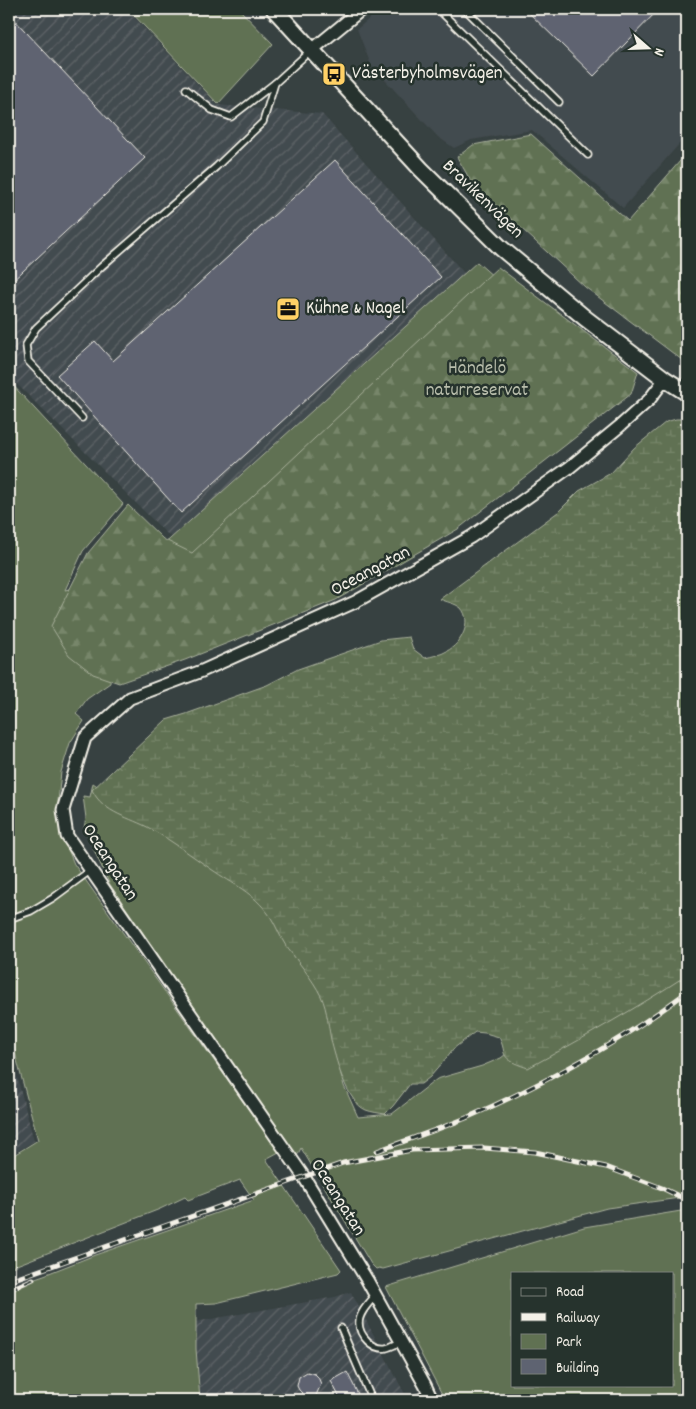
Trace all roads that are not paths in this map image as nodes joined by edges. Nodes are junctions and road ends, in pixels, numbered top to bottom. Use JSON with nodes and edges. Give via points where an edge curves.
{"nodes":[{"id":1,"x":274,"y":9,"type":"edge"},
{"id":2,"x":362,"y":9,"type":"edge"},
{"id":3,"x":438,"y":9,"type":"edge"},
{"id":4,"x":465,"y":9,"type":"edge"},
{"id":5,"x":312,"y":50,"type":"junction"},
{"id":6,"x":275,"y":83,"type":"junction"},
{"id":7,"x":186,"y":89,"type":"dead end"},
{"id":8,"x":558,"y":102,"type":"dead end"},
{"id":9,"x":588,"y":155,"type":"dead end"},
{"id":10,"x":666,"y":379,"type":"junction"},
{"id":11,"x":687,"y":393,"type":"edge"},
{"id":12,"x":82,"y":418,"type":"dead end"},
{"id":13,"x":90,"y":870,"type":"junction"},
{"id":14,"x":9,"y":919,"type":"edge"},
{"id":15,"x":375,"y":1296,"type":"junction"},
{"id":16,"x":341,"y":1328,"type":"dead end"},
{"id":17,"x":401,"y":1342,"type":"junction"},
{"id":18,"x":430,"y":1397,"type":"edge"},
{"id":19,"x":372,"y":1400,"type":"edge"},
{"id":20,"x":410,"y":1400,"type":"edge"}],
"edges":[{"from":1,"to":5,"type":"street","name":"Bravikenvägen"},
{"from":2,"to":5,"type":"street"},
{"from":3,"to":9,"type":"lane"},
{"from":4,"to":8,"type":"lane"},
{"from":5,"to":6,"type":"lane"},
{"from":5,"to":10,"type":"street","name":"Bravikenvägen","via":[[421,168],[501,248],[585,318]]},
{"from":6,"to":7,"type":"lane","via":[[231,116],[212,110]]},
{"from":6,"to":12,"type":"lane","via":[[264,122],[102,266],[36,328],[29,339],[26,345],[28,361]]},
{"from":10,"to":11,"type":"street","name":"Bravikenvägen"},
{"from":10,"to":13,"type":"street","name":"Oceangatan","via":[[649,400],[620,426],[471,537],[355,602],[202,671],[130,698],[85,738],[63,810],[67,836]]},
{"from":13,"to":14,"type":"lane","via":[[53,898]]},
{"from":13,"to":15,"type":"street","name":"Oceangatan","via":[[293,1160]]},
{"from":15,"to":17,"type":"street","name":"Oceangatan"},
{"from":15,"to":17,"type":"lane","via":[[362,1312],[359,1323],[364,1337],[376,1348]]},
{"from":16,"to":19,"type":"lane"},
{"from":17,"to":18,"type":"street","name":"Oceangatan"},
{"from":18,"to":20,"type":"lane"}]}
